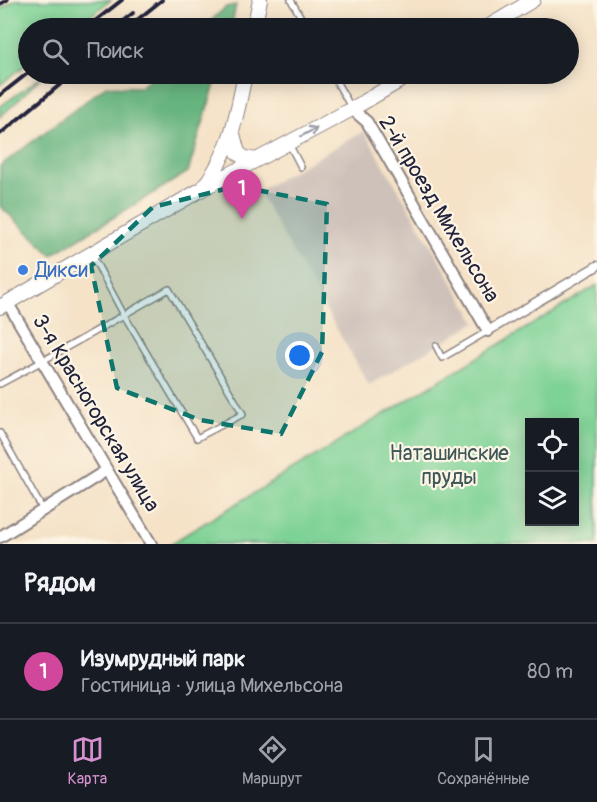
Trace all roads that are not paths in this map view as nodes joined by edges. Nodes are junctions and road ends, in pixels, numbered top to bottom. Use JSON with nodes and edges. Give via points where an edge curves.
{"nodes":[{"id":1,"x":260,"y":0,"type":"edge"},
{"id":2,"x":291,"y":0,"type":"edge"},
{"id":3,"x":533,"y":0,"type":"edge"},
{"id":4,"x":256,"y":18,"type":"edge"},
{"id":5,"x":301,"y":18,"type":"edge"},
{"id":6,"x":503,"y":18,"type":"edge"},
{"id":7,"x":243,"y":84,"type":"edge"},
{"id":8,"x":338,"y":84,"type":"edge"},
{"id":9,"x":394,"y":84,"type":"edge"},
{"id":10,"x":352,"y":109,"type":"junction"},
{"id":11,"x":233,"y":134,"type":"junction"},
{"id":12,"x":288,"y":143,"type":"junction"},
{"id":13,"x":256,"y":160,"type":"junction"},
{"id":14,"x":301,"y":167,"type":"dead end"},
{"id":15,"x":202,"y":189,"type":"junction"},
{"id":16,"x":92,"y":254,"type":"junction"},
{"id":17,"x":597,"y":266,"type":"edge"},
{"id":18,"x":4,"y":304,"type":"edge"},
{"id":19,"x":124,"y":315,"type":"junction"},
{"id":20,"x":488,"y":331,"type":"junction"},
{"id":21,"x":436,"y":346,"type":"dead end"},
{"id":22,"x":41,"y":362,"type":"junction"},
{"id":23,"x":0,"y":384,"type":"edge"},
{"id":24,"x":0,"y":433,"type":"edge"},
{"id":25,"x":107,"y":470,"type":"junction"},
{"id":26,"x":44,"y":511,"type":"junction"},
{"id":27,"x":0,"y":537,"type":"edge"},
{"id":28,"x":151,"y":544,"type":"edge"}],
"edges":[{"from":1,"to":4,"type":"street"},
{"from":2,"to":5,"type":"lane"},
{"from":3,"to":6,"type":"street"},
{"from":7,"to":11,"type":"street"},
{"from":8,"to":10,"type":"lane"},
{"from":9,"to":10,"type":"street"},
{"from":12,"to":10,"type":"street","one_way":true},
{"from":10,"to":20,"type":"street","name":"2-й проезд Михельсона","via":[[367,122]]},
{"from":11,"to":13,"type":"street","via":[[238,153]]},
{"from":11,"to":15,"type":"street","via":[[226,153]]},
{"from":12,"to":13,"type":"street"},
{"from":12,"to":14,"type":"lane"},
{"from":13,"to":15,"type":"street"},
{"from":15,"to":16,"type":"street"},
{"from":16,"to":18,"type":"street"},
{"from":16,"to":19,"type":"lane"},
{"from":17,"to":20,"type":"street"},
{"from":18,"to":22,"type":"street","name":"3-я Красногорская улица"},
{"from":19,"to":19,"type":"lane","via":[[169,289],[243,414],[197,438]]},
{"from":19,"to":22,"type":"lane"},
{"from":20,"to":21,"type":"lane","via":[[442,358]]},
{"from":22,"to":23,"type":"lane"},
{"from":22,"to":25,"type":"street","name":"3-я Красногорская улица"},
{"from":24,"to":26,"type":"lane"},
{"from":25,"to":26,"type":"street"},
{"from":25,"to":28,"type":"street","name":"3-я Красногорская улица"},
{"from":26,"to":27,"type":"street"}]}
